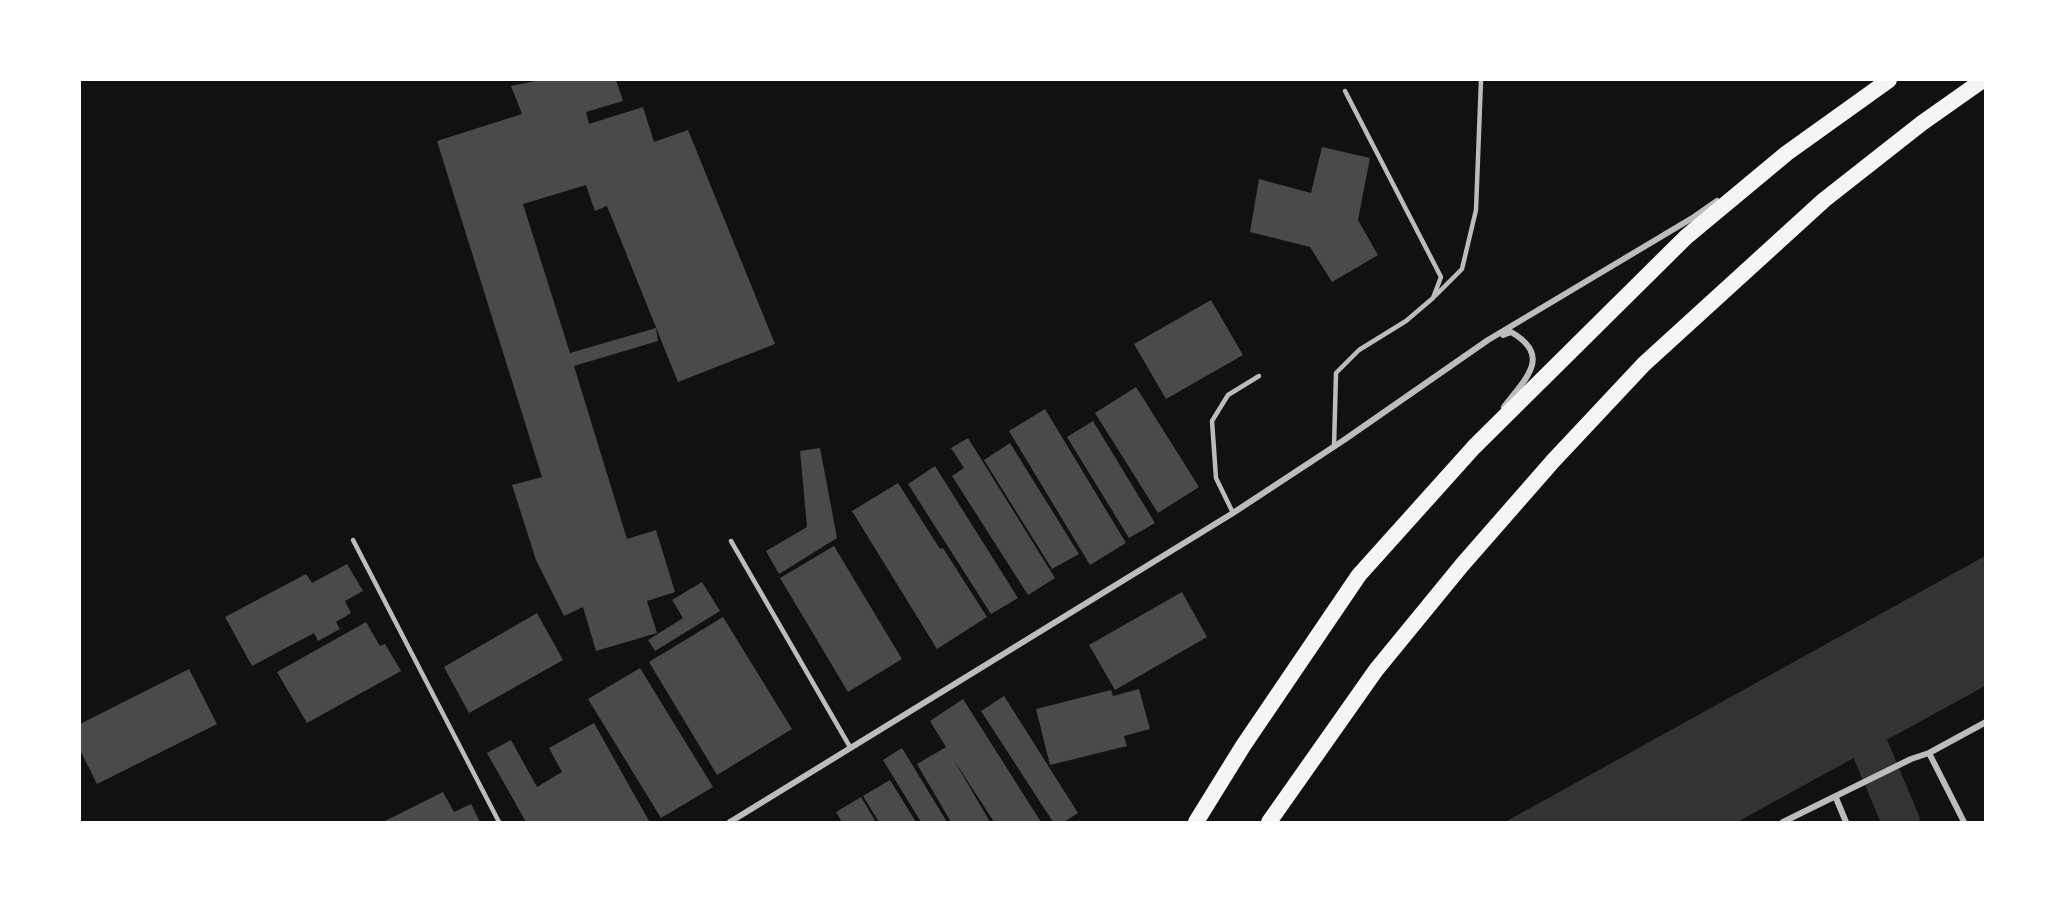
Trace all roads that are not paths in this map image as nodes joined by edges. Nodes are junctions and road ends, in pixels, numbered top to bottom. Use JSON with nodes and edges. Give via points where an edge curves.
{"nodes":[{"id":1,"x":1481,"y":80,"type":"edge"},
{"id":2,"x":1889,"y":80,"type":"edge"},
{"id":3,"x":1983,"y":80,"type":"edge"},
{"id":4,"x":1345,"y":91,"type":"dead end"},
{"id":5,"x":1786,"y":153,"type":"junction"},
{"id":6,"x":1433,"y":297,"type":"junction"},
{"id":7,"x":1488,"y":340,"type":"junction"},
{"id":8,"x":1259,"y":375,"type":"dead end"},
{"id":9,"x":1334,"y":447,"type":"junction"},
{"id":10,"x":1474,"y":447,"type":"junction"},
{"id":11,"x":1233,"y":513,"type":"junction"},
{"id":12,"x":353,"y":540,"type":"dead end"},
{"id":13,"x":731,"y":541,"type":"dead end"},
{"id":14,"x":1986,"y":722,"type":"edge"},
{"id":15,"x":850,"y":747,"type":"junction"},
{"id":16,"x":1929,"y":753,"type":"junction"},
{"id":17,"x":1836,"y":798,"type":"junction"},
{"id":18,"x":499,"y":822,"type":"edge"},
{"id":19,"x":730,"y":822,"type":"edge"},
{"id":20,"x":1196,"y":822,"type":"edge"},
{"id":21,"x":1269,"y":822,"type":"edge"},
{"id":22,"x":1783,"y":822,"type":"edge"},
{"id":23,"x":1846,"y":822,"type":"edge"},
{"id":24,"x":1964,"y":822,"type":"edge"}],
"edges":[{"from":1,"to":6,"type":"lane","via":[[1476,210],[1462,269]]},
{"from":2,"to":5,"type":"highway"},
{"from":3,"to":21,"type":"highway","via":[[1824,200],[1636,372],[1470,556],[1376,670]]},
{"from":4,"to":6,"type":"lane","via":[[1441,277]]},
{"from":5,"to":7,"type":"street","via":[[1694,217]]},
{"from":5,"to":10,"type":"highway","via":[[1686,237]]},
{"from":6,"to":9,"type":"lane","via":[[1406,321],[1359,350],[1336,373]]},
{"from":7,"to":9,"type":"street"},
{"from":7,"to":10,"type":"street","via":[[1511,332],[1526,340],[1534,354],[1533,368]]},
{"from":8,"to":11,"type":"lane","via":[[1228,395],[1212,421],[1216,478]]},
{"from":9,"to":11,"type":"street"},
{"from":10,"to":20,"type":"highway","via":[[1359,575]]},
{"from":11,"to":15,"type":"street"},
{"from":12,"to":18,"type":"lane"},
{"from":13,"to":15,"type":"lane"},
{"from":14,"to":16,"type":"street"},
{"from":15,"to":19,"type":"street"},
{"from":16,"to":17,"type":"street"},
{"from":16,"to":24,"type":"street"},
{"from":17,"to":22,"type":"street"},
{"from":17,"to":23,"type":"street"}]}
